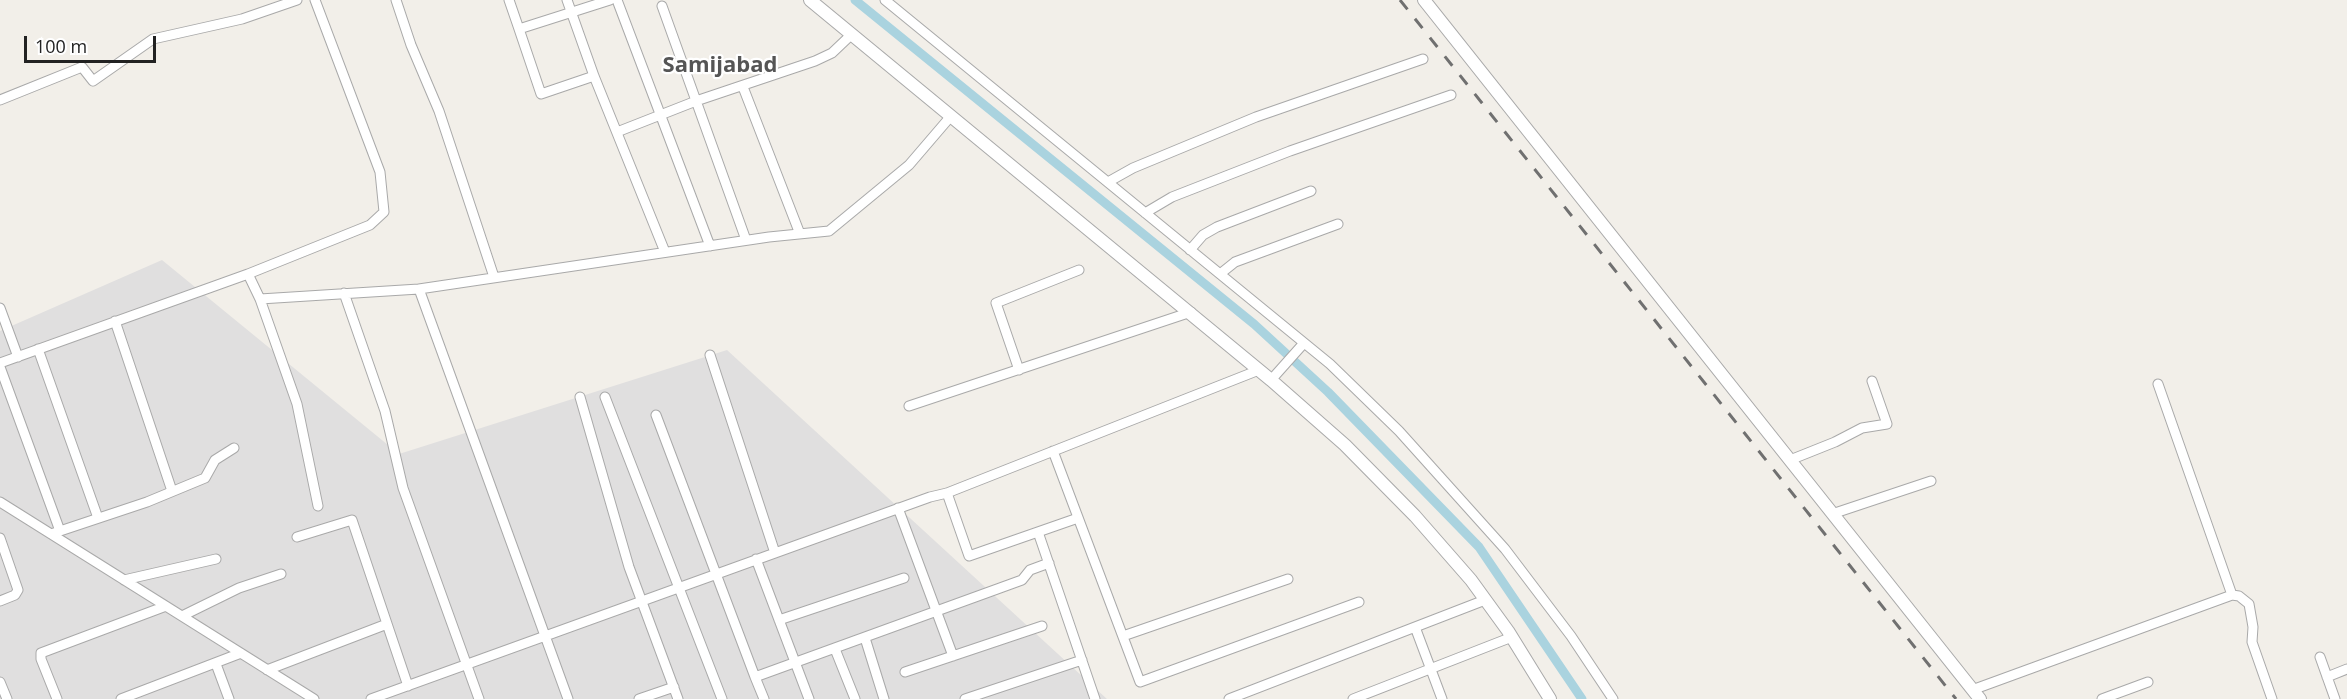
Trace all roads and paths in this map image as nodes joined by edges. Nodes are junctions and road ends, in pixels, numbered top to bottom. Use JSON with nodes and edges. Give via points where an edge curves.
{"nodes":[{"id":1,"x":297,"y":0,"type":"edge"},
{"id":2,"x":315,"y":0,"type":"edge"},
{"id":3,"x":396,"y":0,"type":"edge"},
{"id":4,"x":509,"y":0,"type":"edge"},
{"id":5,"x":567,"y":0,"type":"edge"},
{"id":6,"x":610,"y":0,"type":"edge"},
{"id":7,"x":617,"y":0,"type":"edge"},
{"id":8,"x":810,"y":0,"type":"edge"},
{"id":9,"x":885,"y":0,"type":"edge"},
{"id":10,"x":1424,"y":0,"type":"edge"},
{"id":11,"x":662,"y":6,"type":"dead end"},
{"id":12,"x":572,"y":12,"type":"junction"},
{"id":13,"x":519,"y":29,"type":"junction"},
{"id":14,"x":852,"y":34,"type":"junction"},
{"id":15,"x":1423,"y":59,"type":"dead end"},
{"id":16,"x":594,"y":76,"type":"junction"},
{"id":17,"x":743,"y":87,"type":"junction"},
{"id":18,"x":1451,"y":95,"type":"dead end"},
{"id":19,"x":0,"y":100,"type":"edge"},
{"id":20,"x":696,"y":101,"type":"junction"},
{"id":21,"x":660,"y":115,"type":"junction"},
{"id":22,"x":951,"y":116,"type":"junction"},
{"id":23,"x":617,"y":132,"type":"junction"},
{"id":24,"x":1108,"y":182,"type":"junction"},
{"id":25,"x":1311,"y":191,"type":"dead end"},
{"id":26,"x":1145,"y":213,"type":"junction"},
{"id":27,"x":1338,"y":224,"type":"dead end"},
{"id":28,"x":800,"y":234,"type":"junction"},
{"id":29,"x":746,"y":240,"type":"junction"},
{"id":30,"x":710,"y":246,"type":"junction"},
{"id":31,"x":1190,"y":250,"type":"junction"},
{"id":32,"x":666,"y":252,"type":"junction"},
{"id":33,"x":1080,"y":270,"type":"dead end"},
{"id":34,"x":248,"y":274,"type":"junction"},
{"id":35,"x":1220,"y":274,"type":"junction"},
{"id":36,"x":494,"y":277,"type":"junction"},
{"id":37,"x":419,"y":289,"type":"junction"},
{"id":38,"x":344,"y":293,"type":"junction"},
{"id":39,"x":260,"y":299,"type":"junction"},
{"id":40,"x":0,"y":308,"type":"edge"},
{"id":41,"x":1191,"y":312,"type":"junction"},
{"id":42,"x":115,"y":321,"type":"junction"},
{"id":43,"x":1302,"y":345,"type":"junction"},
{"id":44,"x":38,"y":349,"type":"junction"},
{"id":45,"x":710,"y":356,"type":"dead end"},
{"id":46,"x":18,"y":357,"type":"junction"},
{"id":47,"x":0,"y":365,"type":"edge"},
{"id":48,"x":1019,"y":370,"type":"junction"},
{"id":49,"x":1259,"y":370,"type":"junction"},
{"id":50,"x":1275,"y":375,"type":"junction"},
{"id":51,"x":1872,"y":381,"type":"dead end"},
{"id":52,"x":2158,"y":384,"type":"dead end"},
{"id":53,"x":580,"y":397,"type":"dead end"},
{"id":54,"x":605,"y":397,"type":"dead end"},
{"id":55,"x":909,"y":406,"type":"dead end"},
{"id":56,"x":656,"y":415,"type":"dead end"},
{"id":57,"x":234,"y":448,"type":"dead end"},
{"id":58,"x":1053,"y":451,"type":"junction"},
{"id":59,"x":1790,"y":460,"type":"junction"},
{"id":60,"x":1931,"y":481,"type":"dead end"},
{"id":61,"x":172,"y":491,"type":"junction"},
{"id":62,"x":947,"y":493,"type":"junction"},
{"id":63,"x":0,"y":502,"type":"edge"},
{"id":64,"x":318,"y":506,"type":"dead end"},
{"id":65,"x":898,"y":508,"type":"junction"},
{"id":66,"x":1832,"y":514,"type":"junction"},
{"id":67,"x":98,"y":518,"type":"junction"},
{"id":68,"x":1078,"y":518,"type":"junction"},
{"id":69,"x":1038,"y":532,"type":"junction"},
{"id":70,"x":56,"y":533,"type":"junction"},
{"id":71,"x":297,"y":537,"type":"dead end"},
{"id":72,"x":0,"y":538,"type":"edge"},
{"id":73,"x":775,"y":553,"type":"junction"},
{"id":74,"x":216,"y":559,"type":"dead end"},
{"id":75,"x":756,"y":559,"type":"junction"},
{"id":76,"x":1049,"y":563,"type":"junction"},
{"id":77,"x":281,"y":574,"type":"dead end"},
{"id":78,"x":716,"y":574,"type":"junction"},
{"id":79,"x":904,"y":578,"type":"dead end"},
{"id":80,"x":1288,"y":579,"type":"dead end"},
{"id":81,"x":124,"y":580,"type":"junction"},
{"id":82,"x":679,"y":588,"type":"junction"},
{"id":83,"x":2232,"y":596,"type":"junction"},
{"id":84,"x":1485,"y":600,"type":"junction"},
{"id":85,"x":0,"y":601,"type":"edge"},
{"id":86,"x":642,"y":601,"type":"junction"},
{"id":87,"x":1359,"y":602,"type":"dead end"},
{"id":88,"x":166,"y":606,"type":"junction"},
{"id":89,"x":937,"y":611,"type":"junction"},
{"id":90,"x":182,"y":616,"type":"junction"},
{"id":91,"x":780,"y":620,"type":"junction"},
{"id":92,"x":387,"y":624,"type":"junction"},
{"id":93,"x":1042,"y":626,"type":"dead end"},
{"id":94,"x":1415,"y":627,"type":"junction"},
{"id":95,"x":546,"y":636,"type":"junction"},
{"id":96,"x":1123,"y":636,"type":"junction"},
{"id":97,"x":1512,"y":637,"type":"junction"},
{"id":98,"x":865,"y":638,"type":"junction"},
{"id":99,"x":836,"y":649,"type":"junction"},
{"id":100,"x":241,"y":653,"type":"junction"},
{"id":101,"x":953,"y":656,"type":"junction"},
{"id":102,"x":2320,"y":657,"type":"dead end"},
{"id":103,"x":1082,"y":660,"type":"junction"},
{"id":104,"x":796,"y":663,"type":"junction"},
{"id":105,"x":216,"y":664,"type":"junction"},
{"id":106,"x":466,"y":664,"type":"junction"},
{"id":107,"x":1431,"y":669,"type":"junction"},
{"id":108,"x":2347,"y":669,"type":"edge"},
{"id":109,"x":267,"y":670,"type":"junction"},
{"id":110,"x":905,"y":672,"type":"dead end"},
{"id":111,"x":2327,"y":676,"type":"junction"},
{"id":112,"x":755,"y":677,"type":"junction"},
{"id":113,"x":0,"y":682,"type":"edge"},
{"id":114,"x":2148,"y":682,"type":"dead end"},
{"id":115,"x":408,"y":686,"type":"junction"},
{"id":116,"x":674,"y":687,"type":"junction"},
{"id":117,"x":1976,"y":694,"type":"edge"},
{"id":118,"x":139,"y":696,"type":"edge"},
{"id":119,"x":986,"y":696,"type":"edge"},
{"id":120,"x":1234,"y":698,"type":"edge"},
{"id":121,"x":7,"y":699,"type":"edge"},
{"id":122,"x":57,"y":699,"type":"edge"},
{"id":123,"x":121,"y":699,"type":"edge"},
{"id":124,"x":229,"y":699,"type":"edge"},
{"id":125,"x":314,"y":699,"type":"edge"},
{"id":126,"x":371,"y":699,"type":"edge"},
{"id":127,"x":479,"y":699,"type":"edge"},
{"id":128,"x":568,"y":699,"type":"edge"},
{"id":129,"x":639,"y":699,"type":"edge"},
{"id":130,"x":678,"y":699,"type":"edge"},
{"id":131,"x":722,"y":699,"type":"edge"},
{"id":132,"x":764,"y":699,"type":"edge"},
{"id":133,"x":809,"y":699,"type":"edge"},
{"id":134,"x":855,"y":699,"type":"edge"},
{"id":135,"x":884,"y":699,"type":"edge"},
{"id":136,"x":964,"y":699,"type":"edge"},
{"id":137,"x":1095,"y":699,"type":"edge"},
{"id":138,"x":1353,"y":699,"type":"edge"},
{"id":139,"x":1443,"y":699,"type":"edge"},
{"id":140,"x":1550,"y":699,"type":"edge"},
{"id":141,"x":1613,"y":699,"type":"edge"},
{"id":142,"x":2102,"y":699,"type":"edge"},
{"id":143,"x":2272,"y":699,"type":"edge"},
{"id":144,"x":2335,"y":699,"type":"edge"}],
"edges":[{"from":1,"to":19,"type":"street","via":[[242,19],[153,39],[93,81],[82,67]]},
{"from":2,"to":34,"type":"street","via":[[380,172],[384,212],[370,225]]},
{"from":3,"to":36,"type":"street","via":[[439,111]]},
{"from":4,"to":13,"type":"street"},
{"from":5,"to":12,"type":"street"},
{"from":6,"to":12,"type":"street"},
{"from":7,"to":21,"type":"street"},
{"from":8,"to":14,"type":"street"},
{"from":9,"to":24,"type":"street"},
{"from":10,"to":59,"type":"street"},
{"from":11,"to":20,"type":"street"},
{"from":12,"to":13,"type":"street"},
{"from":12,"to":16,"type":"street"},
{"from":13,"to":16,"type":"street","via":[[541,94]]},
{"from":14,"to":17,"type":"street","via":[[832,53]]},
{"from":14,"to":22,"type":"street"},
{"from":15,"to":24,"type":"street","via":[[1247,121]]},
{"from":16,"to":23,"type":"street"},
{"from":17,"to":20,"type":"street"},
{"from":17,"to":28,"type":"street"},
{"from":18,"to":26,"type":"street","via":[[1279,155],[1166,200]]},
{"from":20,"to":21,"type":"street"},
{"from":20,"to":29,"type":"street"},
{"from":21,"to":23,"type":"street"},
{"from":21,"to":30,"type":"street"},
{"from":22,"to":28,"type":"street","via":[[909,165],[829,231]]},
{"from":22,"to":41,"type":"street"},
{"from":23,"to":32,"type":"street"},
{"from":24,"to":26,"type":"street"},
{"from":25,"to":31,"type":"street","via":[[1217,227]]},
{"from":26,"to":31,"type":"street"},
{"from":27,"to":35,"type":"street","via":[[1235,262]]},
{"from":28,"to":29,"type":"street"},
{"from":29,"to":30,"type":"street"},
{"from":30,"to":32,"type":"street"},
{"from":31,"to":35,"type":"street"},
{"from":32,"to":36,"type":"street"},
{"from":33,"to":48,"type":"street","via":[[996,303]]},
{"from":34,"to":39,"type":"street"},
{"from":34,"to":42,"type":"street"},
{"from":35,"to":43,"type":"street"},
{"from":36,"to":37,"type":"street"},
{"from":37,"to":38,"type":"street"},
{"from":37,"to":95,"type":"street"},
{"from":38,"to":39,"type":"street"},
{"from":38,"to":106,"type":"street","via":[[385,411],[403,488]]},
{"from":39,"to":64,"type":"street","via":[[297,404]]},
{"from":40,"to":46,"type":"street"},
{"from":41,"to":48,"type":"street"},
{"from":41,"to":49,"type":"street"},
{"from":42,"to":44,"type":"street"},
{"from":42,"to":61,"type":"street"},
{"from":43,"to":50,"type":"street"},
{"from":43,"to":141,"type":"street","via":[[1330,364],[1400,431],[1505,549]]},
{"from":44,"to":46,"type":"street"},
{"from":44,"to":67,"type":"street"},
{"from":45,"to":73,"type":"street"},
{"from":46,"to":47,"type":"street"},
{"from":47,"to":70,"type":"street"},
{"from":48,"to":55,"type":"street"},
{"from":49,"to":50,"type":"street"},
{"from":49,"to":58,"type":"street"},
{"from":50,"to":84,"type":"street","via":[[1415,516]]},
{"from":51,"to":59,"type":"street","via":[[1887,424],[1862,428]]},
{"from":52,"to":83,"type":"street"},
{"from":53,"to":86,"type":"street"},
{"from":54,"to":82,"type":"street"},
{"from":56,"to":78,"type":"street"},
{"from":57,"to":61,"type":"street","via":[[214,460],[205,477]]},
{"from":58,"to":62,"type":"street"},
{"from":58,"to":68,"type":"street"},
{"from":59,"to":66,"type":"street"},
{"from":60,"to":66,"type":"street"},
{"from":61,"to":67,"type":"street"},
{"from":62,"to":65,"type":"street"},
{"from":62,"to":69,"type":"street","via":[[969,556]]},
{"from":63,"to":70,"type":"street"},
{"from":65,"to":73,"type":"street"},
{"from":65,"to":89,"type":"street"},
{"from":66,"to":117,"type":"street"},
{"from":67,"to":70,"type":"street"},
{"from":68,"to":69,"type":"street"},
{"from":68,"to":96,"type":"street"},
{"from":69,"to":76,"type":"street"},
{"from":70,"to":81,"type":"street"},
{"from":71,"to":92,"type":"street","via":[[352,520]]},
{"from":72,"to":85,"type":"street","via":[[18,590],[15,596]]},
{"from":73,"to":75,"type":"street"},
{"from":74,"to":81,"type":"street"},
{"from":75,"to":78,"type":"street"},
{"from":75,"to":91,"type":"street"},
{"from":76,"to":89,"type":"street","via":[[1030,570],[1022,580]]},
{"from":76,"to":103,"type":"street"},
{"from":77,"to":90,"type":"street","via":[[239,588]]},
{"from":78,"to":82,"type":"street"},
{"from":78,"to":112,"type":"street"},
{"from":79,"to":91,"type":"street"},
{"from":80,"to":96,"type":"street"},
{"from":81,"to":88,"type":"street"},
{"from":82,"to":86,"type":"street"},
{"from":82,"to":131,"type":"street"},
{"from":83,"to":117,"type":"street"},
{"from":83,"to":143,"type":"street","via":[[2240,596],[2249,604],[2252,642]]},
{"from":84,"to":94,"type":"street"},
{"from":84,"to":97,"type":"street"},
{"from":86,"to":95,"type":"street"},
{"from":86,"to":116,"type":"street"},
{"from":87,"to":96,"type":"street","via":[[1140,682]]},
{"from":88,"to":90,"type":"street"},
{"from":88,"to":122,"type":"street","via":[[42,652],[41,659]]},
{"from":89,"to":98,"type":"street"},
{"from":89,"to":101,"type":"street"},
{"from":90,"to":100,"type":"street"},
{"from":91,"to":104,"type":"street"},
{"from":92,"to":109,"type":"street"},
{"from":92,"to":115,"type":"street"},
{"from":93,"to":101,"type":"street"},
{"from":94,"to":107,"type":"street"},
{"from":94,"to":120,"type":"street"},
{"from":95,"to":106,"type":"street"},
{"from":95,"to":128,"type":"street"},
{"from":97,"to":107,"type":"street"},
{"from":97,"to":140,"type":"street"},
{"from":98,"to":99,"type":"street"},
{"from":98,"to":135,"type":"street"},
{"from":99,"to":104,"type":"street"},
{"from":99,"to":134,"type":"street"},
{"from":100,"to":105,"type":"street"},
{"from":100,"to":109,"type":"street"},
{"from":101,"to":110,"type":"street"},
{"from":102,"to":111,"type":"street"},
{"from":103,"to":119,"type":"street"},
{"from":103,"to":137,"type":"street"},
{"from":104,"to":112,"type":"street"},
{"from":104,"to":133,"type":"street"},
{"from":105,"to":118,"type":"street"},
{"from":105,"to":124,"type":"street"},
{"from":106,"to":115,"type":"street"},
{"from":106,"to":127,"type":"street"},
{"from":107,"to":138,"type":"street"},
{"from":107,"to":139,"type":"street"},
{"from":108,"to":111,"type":"street"},
{"from":109,"to":125,"type":"street"},
{"from":111,"to":144,"type":"street"},
{"from":112,"to":132,"type":"street"},
{"from":113,"to":121,"type":"street"},
{"from":114,"to":142,"type":"street"},
{"from":115,"to":126,"type":"street"},
{"from":116,"to":129,"type":"street"},
{"from":116,"to":130,"type":"street"},
{"from":118,"to":123,"type":"street"},
{"from":119,"to":136,"type":"street"}]}
